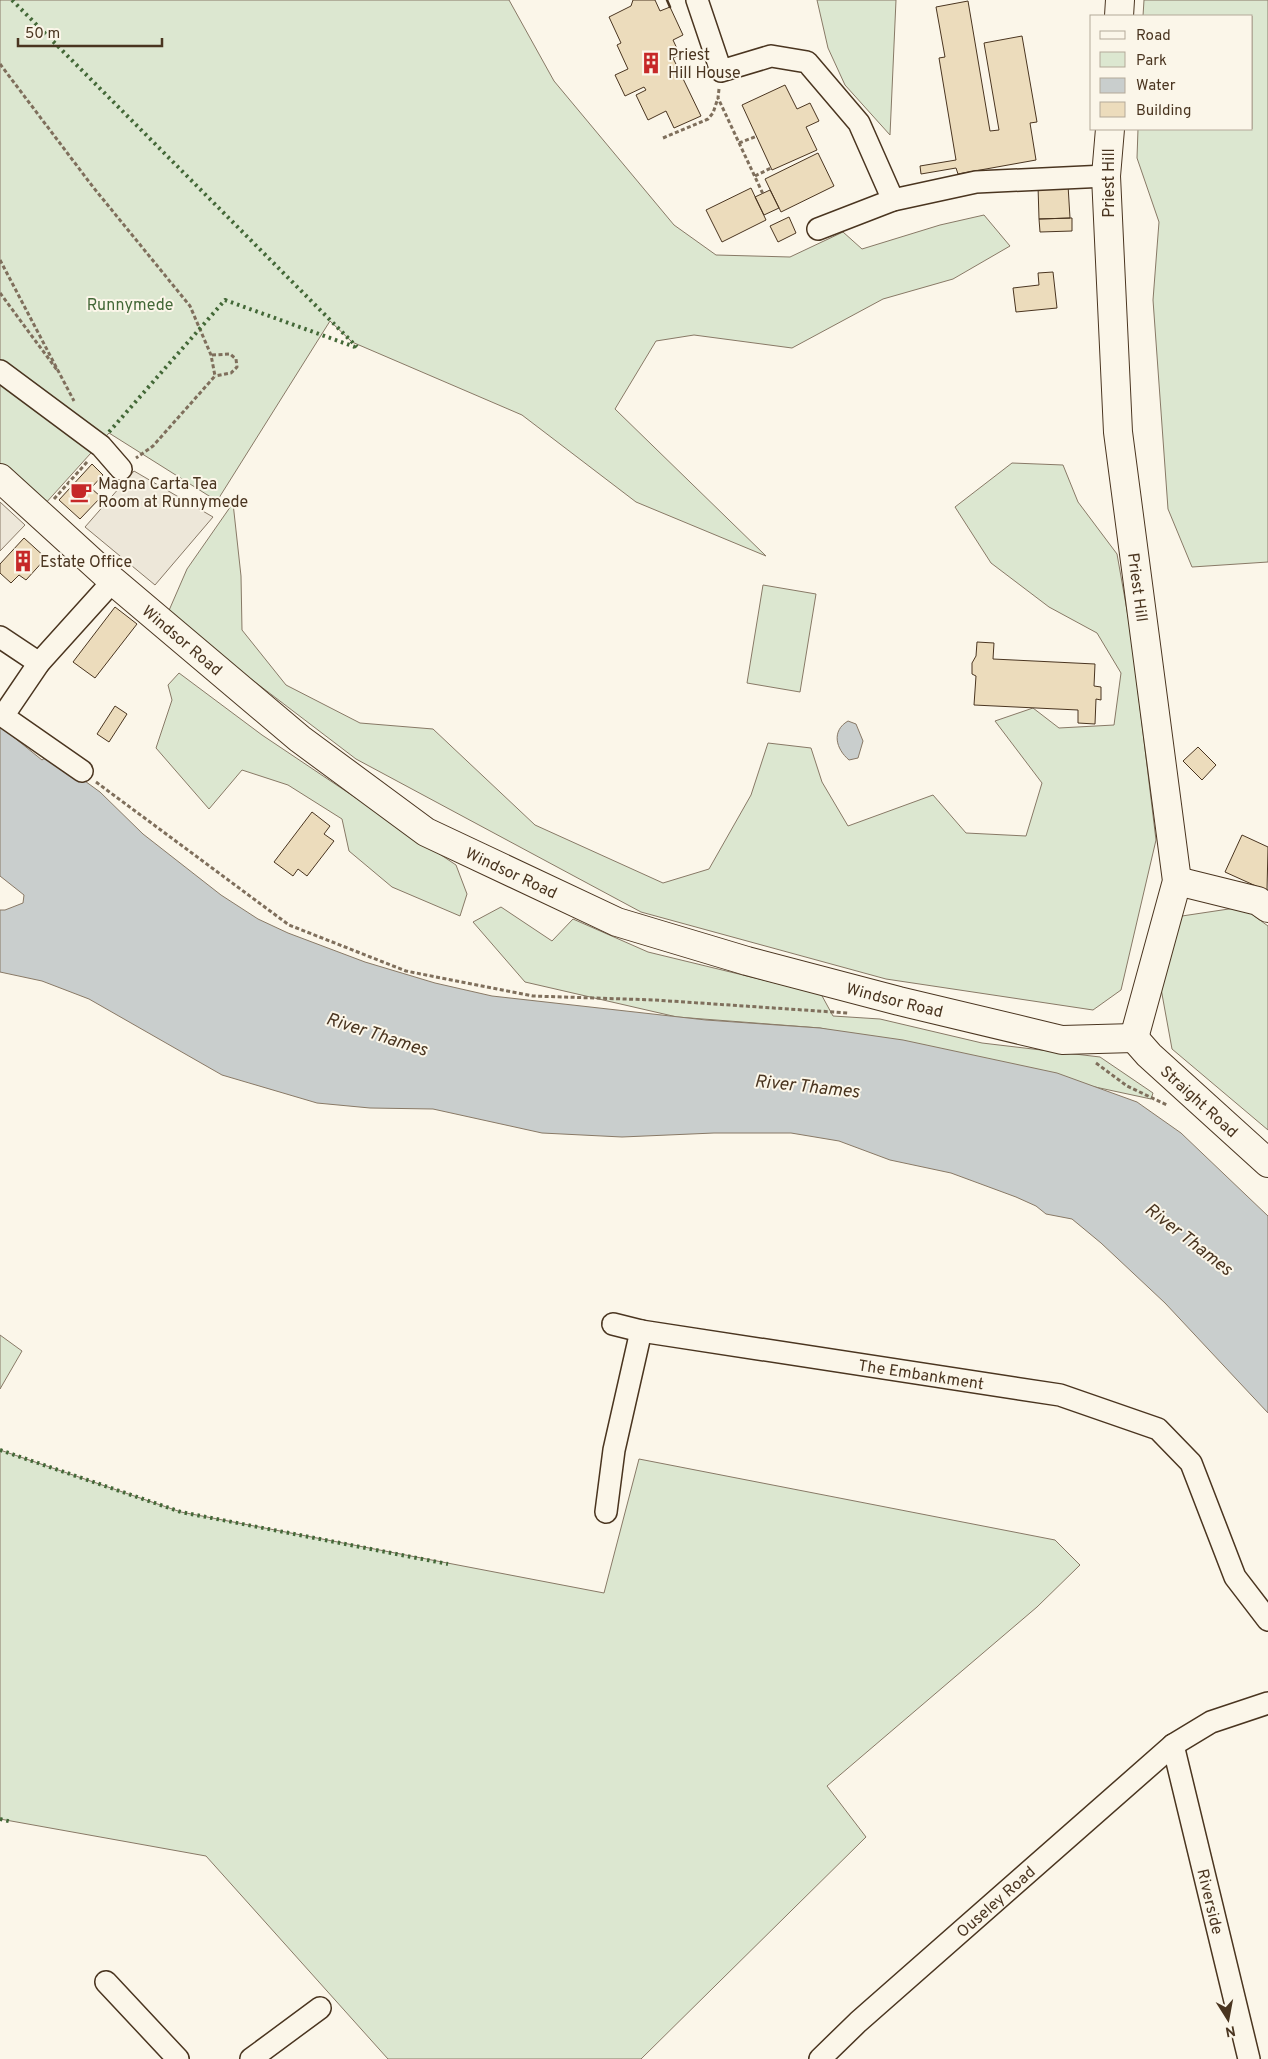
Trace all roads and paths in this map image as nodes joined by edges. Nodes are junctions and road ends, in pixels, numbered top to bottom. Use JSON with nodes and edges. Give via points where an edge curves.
{"nodes":[{"id":1,"x":697,"y":0,"type":"edge"},
{"id":2,"x":1120,"y":0,"type":"edge"},
{"id":3,"x":1119,"y":15,"type":"edge"},
{"id":4,"x":0,"y":64,"type":"edge"},
{"id":5,"x":722,"y":71,"type":"junction"},
{"id":6,"x":718,"y":98,"type":"junction"},
{"id":7,"x":1110,"y":130,"type":"edge"},
{"id":8,"x":757,"y":136,"type":"dead end"},
{"id":9,"x":663,"y":138,"type":"dead end"},
{"id":10,"x":739,"y":143,"type":"junction"},
{"id":11,"x":771,"y":168,"type":"dead end"},
{"id":12,"x":754,"y":176,"type":"junction"},
{"id":13,"x":1106,"y":176,"type":"junction"},
{"id":14,"x":762,"y":194,"type":"dead end"},
{"id":15,"x":893,"y":200,"type":"junction"},
{"id":16,"x":818,"y":229,"type":"dead end"},
{"id":17,"x":0,"y":260,"type":"edge"},
{"id":18,"x":0,"y":293,"type":"edge"},
{"id":19,"x":211,"y":355,"type":"junction"},
{"id":20,"x":0,"y":371,"type":"edge"},
{"id":21,"x":215,"y":376,"type":"junction"},
{"id":22,"x":64,"y":379,"type":"junction"},
{"id":23,"x":76,"y":405,"type":"dead end"},
{"id":24,"x":101,"y":446,"type":"junction"},
{"id":25,"x":121,"y":469,"type":"joint"},
{"id":26,"x":0,"y":478,"type":"edge"},
{"id":27,"x":40,"y":514,"type":"junction"},
{"id":28,"x":113,"y":581,"type":"junction"},
{"id":29,"x":0,"y":637,"type":"edge"},
{"id":30,"x":39,"y":663,"type":"junction"},
{"id":31,"x":82,"y":772,"type":"joint"},
{"id":32,"x":1177,"y":881,"type":"junction"},
{"id":33,"x":1268,"y":908,"type":"edge"},
{"id":34,"x":857,"y":1014,"type":"dead end"},
{"id":35,"x":1134,"y":1038,"type":"junction"},
{"id":36,"x":1093,"y":1061,"type":"dead end"},
{"id":37,"x":1174,"y":1108,"type":"dead end"},
{"id":38,"x":1268,"y":1163,"type":"edge"},
{"id":39,"x":613,"y":1324,"type":"dead end"},
{"id":40,"x":641,"y":1331,"type":"junction"},
{"id":41,"x":606,"y":1512,"type":"dead end"},
{"id":42,"x":1268,"y":1620,"type":"edge"},
{"id":43,"x":1268,"y":1703,"type":"edge"},
{"id":44,"x":1173,"y":1745,"type":"junction"},
{"id":45,"x":106,"y":1982,"type":"dead end"},
{"id":46,"x":320,"y":2008,"type":"dead end"},
{"id":47,"x":178,"y":2059,"type":"edge"},
{"id":48,"x":251,"y":2059,"type":"edge"},
{"id":49,"x":820,"y":2059,"type":"edge"},
{"id":50,"x":1249,"y":2059,"type":"edge"}],
"edges":[{"from":1,"to":5,"type":"street"},
{"from":2,"to":3,"type":"main road"},
{"from":4,"to":19,"type":"path","via":[[93,187],[190,306]]},
{"from":5,"to":6,"type":"path"},
{"from":5,"to":15,"type":"street","via":[[771,56],[807,62],[859,123]]},
{"from":6,"to":9,"type":"path","via":[[708,119]]},
{"from":6,"to":10,"type":"path"},
{"from":7,"to":13,"type":"main road","name":"Priest Hill"},
{"from":8,"to":10,"type":"path"},
{"from":10,"to":12,"type":"path"},
{"from":11,"to":12,"type":"path"},
{"from":12,"to":14,"type":"path"},
{"from":13,"to":15,"type":"street","via":[[976,182]]},
{"from":13,"to":32,"type":"main road","name":"Priest Hill","via":[[1118,432]]},
{"from":15,"to":16,"type":"street"},
{"from":17,"to":22,"type":"path"},
{"from":18,"to":22,"type":"path"},
{"from":19,"to":21,"type":"path"},
{"from":19,"to":21,"type":"path","via":[[230,354],[236,359],[237,367],[232,373]]},
{"from":20,"to":24,"type":"street"},
{"from":21,"to":25,"type":"path","via":[[153,446]]},
{"from":22,"to":23,"type":"path"},
{"from":24,"to":25,"type":"street"},
{"from":24,"to":27,"type":"path"},
{"from":26,"to":27,"type":"main road","name":"Windsor Road"},
{"from":27,"to":28,"type":"main road","name":"Windsor Road"},
{"from":28,"to":30,"type":"street"},
{"from":28,"to":35,"type":"main road","name":"Windsor Road","via":[[300,738],[426,832],[617,922],[747,961],[1062,1040]]},
{"from":29,"to":30,"type":"street"},
{"from":30,"to":31,"type":"street","via":[[3,716]]},
{"from":31,"to":34,"type":"path","via":[[289,925],[406,971],[533,996],[655,1000]]},
{"from":32,"to":33,"type":"main road","via":[[1258,901]]},
{"from":32,"to":35,"type":"main road","name":"Priest Hill"},
{"from":35,"to":38,"type":"main road","name":"Straight Road","via":[[1149,1056]]},
{"from":36,"to":37,"type":"path","via":[[1127,1086]]},
{"from":39,"to":40,"type":"street","name":"The Embankment"},
{"from":40,"to":41,"type":"street","via":[[614,1450]]},
{"from":40,"to":42,"type":"street","name":"The Embankment","via":[[1060,1395],[1158,1429],[1191,1464],[1235,1577]]},
{"from":43,"to":44,"type":"street","via":[[1211,1722]]},
{"from":44,"to":49,"type":"street","name":"Ouseley Road"},
{"from":44,"to":50,"type":"street","name":"Riverside"},
{"from":45,"to":47,"type":"street"},
{"from":46,"to":48,"type":"street"}]}
